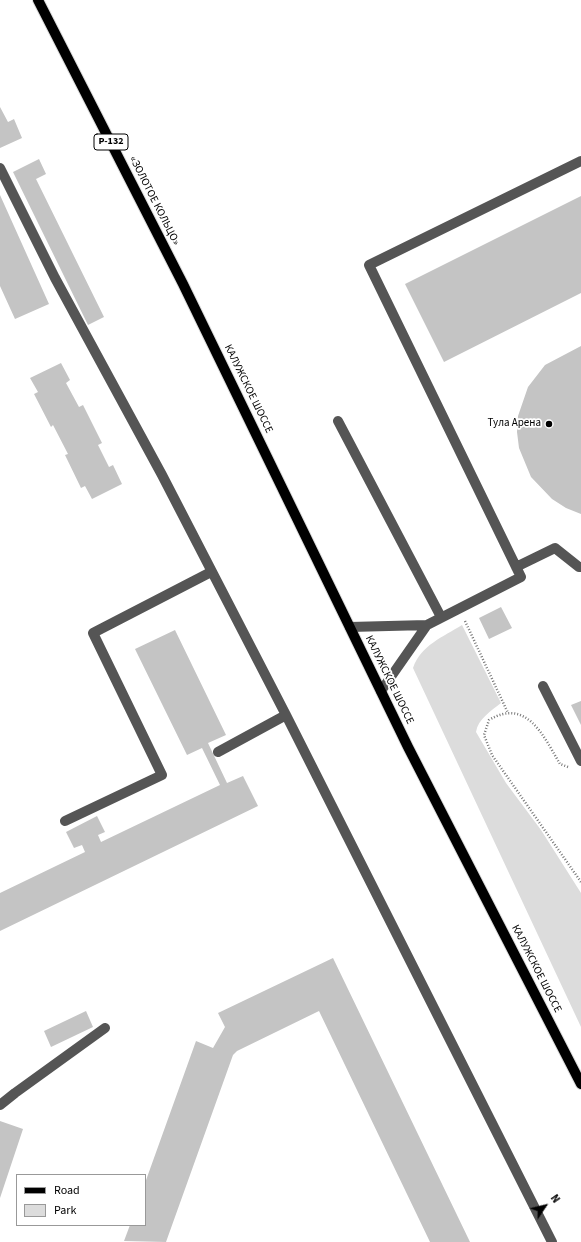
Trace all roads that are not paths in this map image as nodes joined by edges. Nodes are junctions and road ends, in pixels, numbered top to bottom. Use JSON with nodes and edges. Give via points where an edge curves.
{"nodes":[{"id":1,"x":38,"y":0,"type":"edge"},
{"id":2,"x":581,"y":161,"type":"edge"},
{"id":3,"x":0,"y":168,"type":"edge"},
{"id":4,"x":183,"y":284,"type":"joint"},
{"id":5,"x":338,"y":421,"type":"dead end"},
{"id":6,"x":581,"y":567,"type":"edge"},
{"id":7,"x":516,"y":568,"type":"junction"},
{"id":8,"x":211,"y":572,"type":"junction"},
{"id":9,"x":441,"y":618,"type":"junction"},
{"id":10,"x":426,"y":625,"type":"junction"},
{"id":11,"x":350,"y":627,"type":"junction"},
{"id":12,"x":543,"y":686,"type":"dead end"},
{"id":13,"x":381,"y":691,"type":"junction"},
{"id":14,"x":286,"y":715,"type":"junction"},
{"id":15,"x":218,"y":752,"type":"dead end"},
{"id":16,"x":578,"y":765,"type":"edge"},
{"id":17,"x":65,"y":821,"type":"dead end"},
{"id":18,"x":105,"y":1028,"type":"dead end"},
{"id":19,"x":581,"y":1084,"type":"edge"},
{"id":20,"x":0,"y":1105,"type":"edge"},
{"id":21,"x":552,"y":1242,"type":"edge"}],
"edges":[{"from":1,"to":4,"type":"main road","name":"«ЗОЛОТОЕ КОЛЬЦО»","number":"Р-132"},
{"from":2,"to":7,"type":"street","via":[[369,264]]},
{"from":3,"to":8,"type":"street","via":[[55,278],[162,475]]},
{"from":4,"to":11,"type":"main road","name":"КАЛУЖСКОЕ ШОССЕ"},
{"from":5,"to":9,"type":"street"},
{"from":6,"to":7,"type":"street","via":[[555,548]]},
{"from":7,"to":9,"type":"street","via":[[521,577]]},
{"from":8,"to":14,"type":"street"},
{"from":8,"to":17,"type":"street","via":[[93,633],[162,775]]},
{"from":9,"to":10,"type":"street"},
{"from":10,"to":11,"type":"street"},
{"from":10,"to":13,"type":"street"},
{"from":11,"to":13,"type":"main road","name":"КАЛУЖСКОЕ ШОССЕ"},
{"from":12,"to":16,"type":"street"},
{"from":13,"to":19,"type":"main road","name":"КАЛУЖСКОЕ ШОССЕ"},
{"from":14,"to":15,"type":"street"},
{"from":14,"to":21,"type":"street"},
{"from":18,"to":20,"type":"street"}]}
